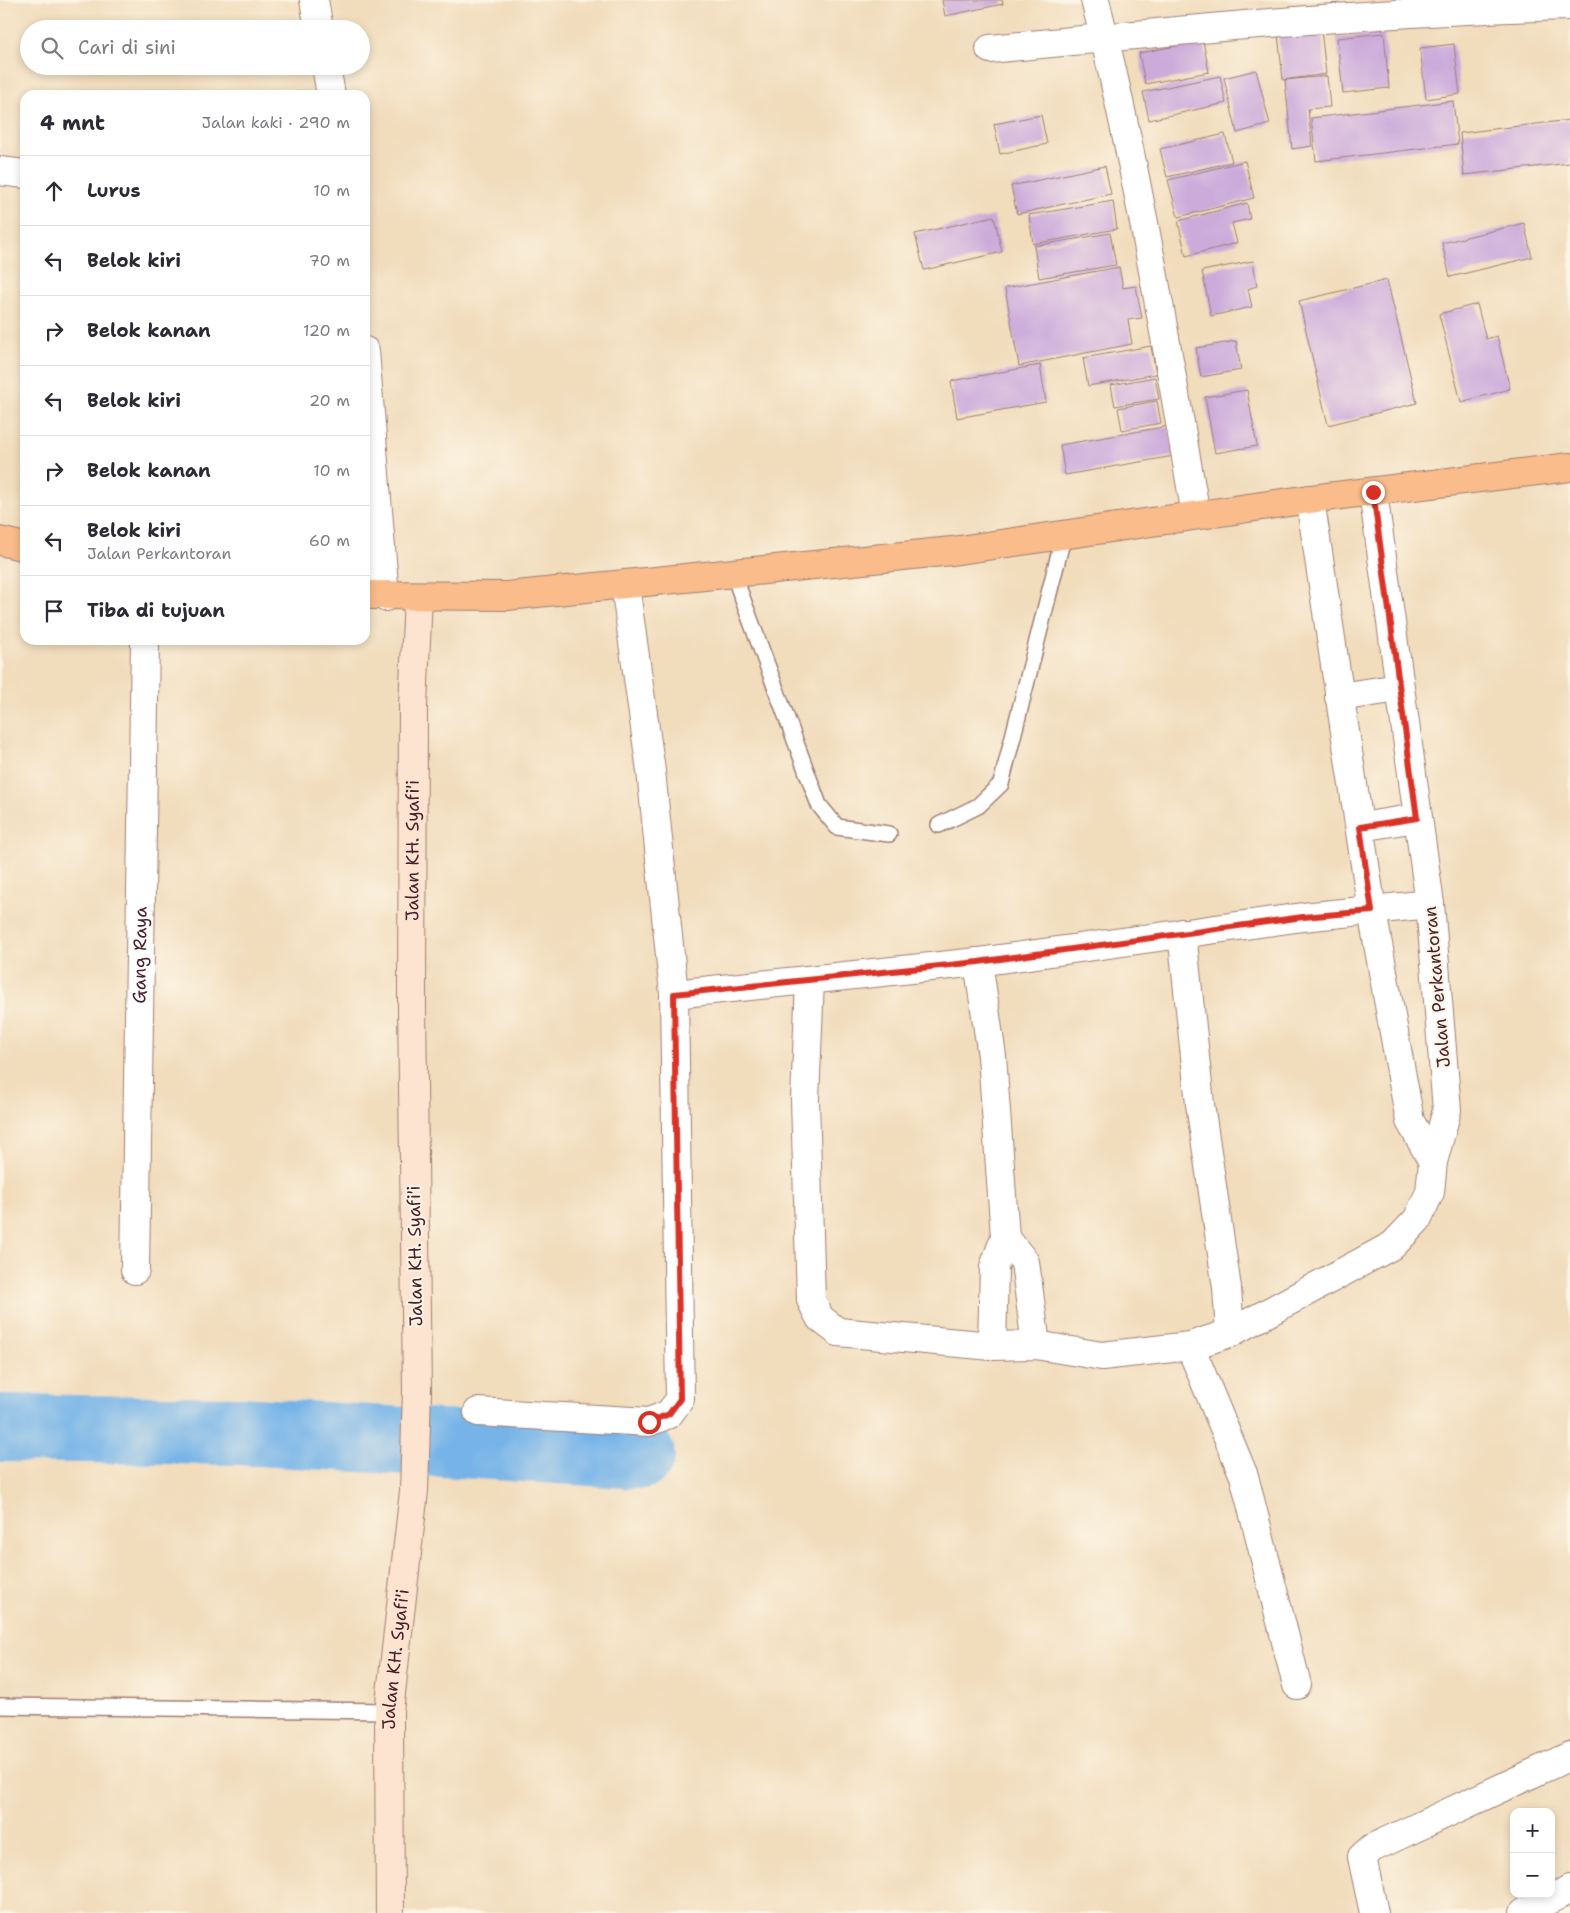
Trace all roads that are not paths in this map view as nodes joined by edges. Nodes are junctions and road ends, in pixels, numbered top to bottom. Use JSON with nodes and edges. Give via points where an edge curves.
{"nodes":[{"id":1,"x":314,"y":0,"type":"edge"},
{"id":2,"x":1095,"y":0,"type":"edge"},
{"id":3,"x":1450,"y":5,"type":"edge"},
{"id":4,"x":1570,"y":6,"type":"edge"},
{"id":5,"x":317,"y":20,"type":"edge"},
{"id":6,"x":1104,"y":38,"type":"junction"},
{"id":7,"x":990,"y":49,"type":"dead end"},
{"id":8,"x":328,"y":75,"type":"edge"},
{"id":9,"x":330,"y":90,"type":"edge"},
{"id":10,"x":0,"y":171,"type":"edge"},
{"id":11,"x":20,"y":173,"type":"edge"},
{"id":12,"x":1570,"y":467,"type":"edge"},
{"id":13,"x":370,"y":474,"type":"edge"},
{"id":14,"x":1373,"y":492,"type":"junction"},
{"id":15,"x":1310,"y":499,"type":"junction"},
{"id":16,"x":1196,"y":515,"type":"junction"},
{"id":17,"x":1064,"y":534,"type":"junction"},
{"id":18,"x":0,"y":542,"type":"edge"},
{"id":19,"x":20,"y":546,"type":"edge"},
{"id":20,"x":733,"y":573,"type":"junction"},
{"id":21,"x":625,"y":585,"type":"junction"},
{"id":22,"x":375,"y":596,"type":"edge"},
{"id":23,"x":418,"y":597,"type":"junction"},
{"id":24,"x":145,"y":645,"type":"edge"},
{"id":25,"x":1399,"y":688,"type":"junction"},
{"id":26,"x":1339,"y":696,"type":"junction"},
{"id":27,"x":1417,"y":818,"type":"junction"},
{"id":28,"x":939,"y":825,"type":"dead end"},
{"id":29,"x":1360,"y":827,"type":"junction"},
{"id":30,"x":889,"y":834,"type":"dead end"},
{"id":31,"x":1430,"y":904,"type":"junction"},
{"id":32,"x":1372,"y":911,"type":"junction"},
{"id":33,"x":1182,"y":933,"type":"junction"},
{"id":34,"x":978,"y":962,"type":"junction"},
{"id":35,"x":810,"y":980,"type":"junction"},
{"id":36,"x":674,"y":994,"type":"junction"},
{"id":37,"x":1433,"y":1162,"type":"junction"},
{"id":38,"x":1005,"y":1237,"type":"junction"},
{"id":39,"x":135,"y":1270,"type":"dead end"},
{"id":40,"x":1230,"y":1333,"type":"junction"},
{"id":41,"x":1036,"y":1344,"type":"junction"},
{"id":42,"x":992,"y":1346,"type":"junction"},
{"id":43,"x":1190,"y":1346,"type":"junction"},
{"id":44,"x":478,"y":1412,"type":"dead end"},
{"id":45,"x":1297,"y":1685,"type":"dead end"},
{"id":46,"x":0,"y":1706,"type":"edge"},
{"id":47,"x":389,"y":1710,"type":"junction"},
{"id":48,"x":1570,"y":1756,"type":"edge"},
{"id":49,"x":1570,"y":1889,"type":"edge"},
{"id":50,"x":390,"y":1913,"type":"edge"},
{"id":51,"x":1374,"y":1913,"type":"edge"},
{"id":52,"x":1524,"y":1913,"type":"edge"}],
"edges":[{"from":1,"to":5,"type":"street"},
{"from":2,"to":6,"type":"street"},
{"from":3,"to":4,"type":"street"},
{"from":3,"to":6,"type":"street"},
{"from":6,"to":7,"type":"street"},
{"from":6,"to":16,"type":"street"},
{"from":8,"to":9,"type":"street"},
{"from":10,"to":11,"type":"street"},
{"from":12,"to":14,"type":"highway"},
{"from":13,"to":22,"type":"street"},
{"from":14,"to":15,"type":"highway"},
{"from":14,"to":25,"type":"street","name":"Jalan Perkantoran"},
{"from":15,"to":16,"type":"highway"},
{"from":15,"to":26,"type":"street"},
{"from":16,"to":17,"type":"highway"},
{"from":17,"to":20,"type":"highway","via":[[952,550]]},
{"from":17,"to":28,"type":"lane","via":[[1001,784],[978,806]]},
{"from":18,"to":19,"type":"highway"},
{"from":20,"to":21,"type":"highway"},
{"from":20,"to":30,"type":"lane","via":[[819,805],[837,827]]},
{"from":21,"to":23,"type":"highway","via":[[507,596]]},
{"from":21,"to":36,"type":"street","via":[[651,771]]},
{"from":22,"to":23,"type":"highway"},
{"from":23,"to":47,"type":"main road","name":"Jalan KH. Syafi'i","via":[[413,706],[412,1006],[418,1390],[414,1491]]},
{"from":24,"to":39,"type":"street","name":"Gang Raya"},
{"from":25,"to":26,"type":"street"},
{"from":25,"to":27,"type":"street","name":"Jalan Perkantoran"},
{"from":26,"to":29,"type":"street"},
{"from":27,"to":29,"type":"street"},
{"from":27,"to":31,"type":"street","name":"Jalan Perkantoran"},
{"from":29,"to":32,"type":"street"},
{"from":31,"to":32,"type":"street"},
{"from":31,"to":37,"type":"street","name":"Jalan Perkantoran","via":[[1447,1110]]},
{"from":32,"to":33,"type":"street"},
{"from":32,"to":37,"type":"street","via":[[1410,1121]]},
{"from":33,"to":34,"type":"street"},
{"from":33,"to":40,"type":"street","via":[[1200,1104],[1227,1288]]},
{"from":34,"to":35,"type":"street"},
{"from":34,"to":38,"type":"street","via":[[992,1056]]},
{"from":35,"to":36,"type":"street"},
{"from":35,"to":42,"type":"street","name":"Jalan Perkantoran","via":[[805,1100],[811,1300],[820,1318],[838,1332]]},
{"from":36,"to":44,"type":"street","via":[[680,1399],[669,1414],[649,1422]]},
{"from":37,"to":40,"type":"street","name":"Jalan Perkantoran","via":[[1430,1192],[1416,1220],[1393,1245]]},
{"from":38,"to":41,"type":"street","via":[[1025,1262]]},
{"from":38,"to":42,"type":"street","via":[[994,1267]]},
{"from":40,"to":43,"type":"street","name":"Jalan Perkantoran"},
{"from":41,"to":42,"type":"street","name":"Jalan Perkantoran"},
{"from":41,"to":43,"type":"street","name":"Jalan Perkantoran","via":[[1102,1356]]},
{"from":43,"to":45,"type":"street","via":[[1244,1476]]},
{"from":46,"to":47,"type":"lane"},
{"from":47,"to":50,"type":"main road","name":"Jalan KH. Syafi'i"},
{"from":48,"to":51,"type":"street","via":[[1372,1848],[1362,1857]]},
{"from":49,"to":52,"type":"street"}]}
